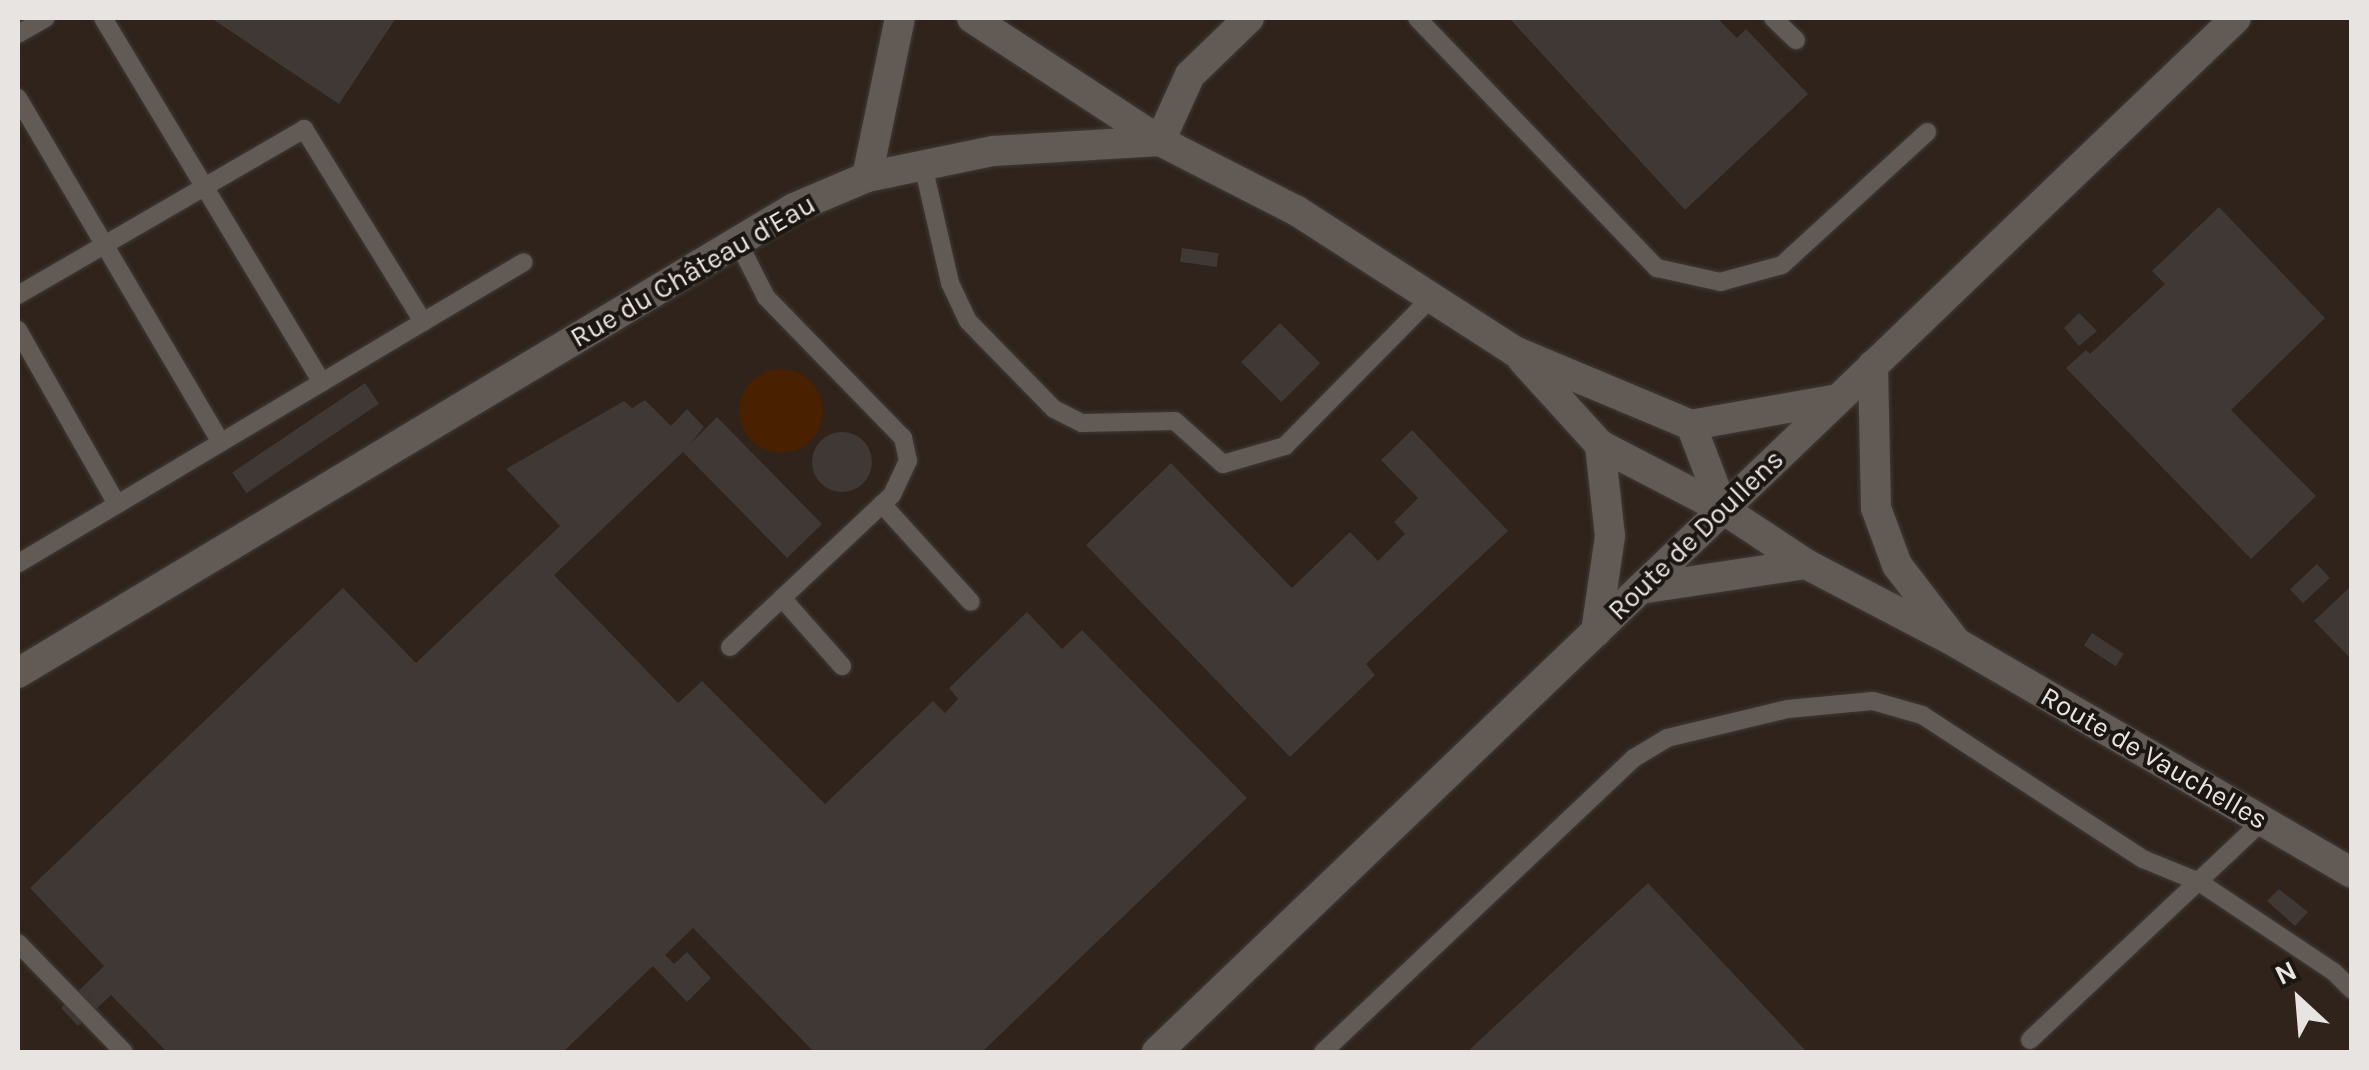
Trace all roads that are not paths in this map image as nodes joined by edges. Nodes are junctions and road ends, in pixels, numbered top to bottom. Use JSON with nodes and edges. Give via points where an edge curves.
{"nodes":[{"id":1,"x":46,"y":18,"type":"edge"},
{"id":2,"x":103,"y":18,"type":"edge"},
{"id":3,"x":900,"y":18,"type":"edge"},
{"id":4,"x":972,"y":18,"type":"edge"},
{"id":5,"x":1249,"y":18,"type":"edge"},
{"id":6,"x":1417,"y":18,"type":"edge"},
{"id":7,"x":1774,"y":18,"type":"edge"},
{"id":8,"x":2236,"y":18,"type":"edge"},
{"id":9,"x":18,"y":34,"type":"edge"},
{"id":10,"x":1796,"y":40,"type":"dead end"},
{"id":11,"x":18,"y":98,"type":"edge"},
{"id":12,"x":1926,"y":132,"type":"dead end"},
{"id":13,"x":1160,"y":140,"type":"junction"},
{"id":14,"x":923,"y":165,"type":"junction"},
{"id":15,"x":867,"y":176,"type":"junction"},
{"id":16,"x":204,"y":187,"type":"junction"},
{"id":17,"x":738,"y":242,"type":"junction"},
{"id":18,"x":103,"y":245,"type":"junction"},
{"id":19,"x":524,"y":262,"type":"dead end"},
{"id":20,"x":18,"y":295,"type":"edge"},
{"id":21,"x":1431,"y":298,"type":"junction"},
{"id":22,"x":423,"y":322,"type":"junction"},
{"id":23,"x":18,"y":330,"type":"edge"},
{"id":24,"x":1514,"y":350,"type":"junction"},
{"id":25,"x":1873,"y":366,"type":"junction"},
{"id":26,"x":322,"y":382,"type":"junction"},
{"id":27,"x":1838,"y":399,"type":"junction"},
{"id":28,"x":1691,"y":425,"type":"junction"},
{"id":29,"x":221,"y":442,"type":"junction"},
{"id":30,"x":1600,"y":445,"type":"junction"},
{"id":31,"x":117,"y":504,"type":"junction"},
{"id":32,"x":882,"y":504,"type":"junction"},
{"id":33,"x":1723,"y":510,"type":"junction"},
{"id":34,"x":18,"y":564,"type":"edge"},
{"id":35,"x":1806,"y":564,"type":"junction"},
{"id":36,"x":1640,"y":589,"type":"junction"},
{"id":37,"x":782,"y":598,"type":"junction"},
{"id":38,"x":970,"y":602,"type":"dead end"},
{"id":39,"x":1596,"y":632,"type":"junction"},
{"id":40,"x":1956,"y":644,"type":"junction"},
{"id":41,"x":730,"y":647,"type":"dead end"},
{"id":42,"x":842,"y":666,"type":"dead end"},
{"id":43,"x":18,"y":673,"type":"edge"},
{"id":44,"x":2262,"y":821,"type":"junction"},
{"id":45,"x":2352,"y":873,"type":"edge"},
{"id":46,"x":2200,"y":882,"type":"junction"},
{"id":47,"x":18,"y":943,"type":"edge"},
{"id":48,"x":2352,"y":990,"type":"edge"},
{"id":49,"x":2030,"y":1040,"type":"dead end"},
{"id":50,"x":124,"y":1052,"type":"edge"},
{"id":51,"x":1156,"y":1052,"type":"edge"},
{"id":52,"x":1323,"y":1052,"type":"edge"}],
"edges":[{"from":1,"to":9,"type":"lane"},
{"from":2,"to":16,"type":"lane"},
{"from":3,"to":15,"type":"street"},
{"from":4,"to":13,"type":"street"},
{"from":5,"to":13,"type":"street","via":[[1190,75]]},
{"from":6,"to":12,"type":"lane","via":[[1657,268],[1720,282],[1782,266]]},
{"from":7,"to":10,"type":"lane"},
{"from":8,"to":25,"type":"street","name":"Route de Doullens"},
{"from":11,"to":18,"type":"lane"},
{"from":13,"to":14,"type":"street","name":"Rue du Château d'Eau","via":[[993,151]]},
{"from":13,"to":21,"type":"street","via":[[1296,211]]},
{"from":14,"to":15,"type":"street","name":"Rue du Château d'Eau"},
{"from":14,"to":21,"type":"lane","via":[[950,283],[968,321],[1054,408],[1082,423],[1175,421],[1223,464],[1285,446]]},
{"from":15,"to":17,"type":"street","name":"Rue du Château d'Eau"},
{"from":16,"to":18,"type":"lane"},
{"from":16,"to":22,"type":"lane","via":[[304,129]]},
{"from":16,"to":26,"type":"lane"},
{"from":17,"to":32,"type":"lane","via":[[766,297],[903,438],[908,461]]},
{"from":17,"to":43,"type":"street","name":"Rue du Château d'Eau"},
{"from":18,"to":20,"type":"lane"},
{"from":18,"to":29,"type":"lane"},
{"from":19,"to":22,"type":"lane"},
{"from":21,"to":24,"type":"street"},
{"from":22,"to":26,"type":"lane"},
{"from":23,"to":31,"type":"lane"},
{"from":24,"to":28,"type":"street"},
{"from":24,"to":30,"type":"street"},
{"from":25,"to":27,"type":"street","name":"Route de Doullens"},
{"from":25,"to":40,"type":"street","name":"Route de Vauchelles","via":[[1876,508],[1897,566]]},
{"from":26,"to":29,"type":"lane"},
{"from":27,"to":28,"type":"street"},
{"from":27,"to":33,"type":"street","name":"Route de Doullens"},
{"from":28,"to":33,"type":"street"},
{"from":29,"to":31,"type":"lane"},
{"from":30,"to":33,"type":"street"},
{"from":30,"to":39,"type":"street","via":[[1610,536]]},
{"from":31,"to":34,"type":"lane"},
{"from":32,"to":37,"type":"lane"},
{"from":32,"to":38,"type":"lane"},
{"from":33,"to":35,"type":"street","name":"Route de Vauchelles"},
{"from":33,"to":36,"type":"street","name":"Route de Doullens"},
{"from":35,"to":36,"type":"street"},
{"from":35,"to":40,"type":"street","name":"Route de Vauchelles"},
{"from":36,"to":39,"type":"street","name":"Route de Doullens"},
{"from":37,"to":41,"type":"lane"},
{"from":37,"to":42,"type":"lane"},
{"from":39,"to":51,"type":"street","name":"Route de Doullens"},
{"from":40,"to":44,"type":"street","name":"Route de Vauchelles"},
{"from":44,"to":45,"type":"street","name":"Route de Vauchelles"},
{"from":44,"to":46,"type":"lane"},
{"from":46,"to":48,"type":"lane"},
{"from":46,"to":49,"type":"lane"},
{"from":46,"to":52,"type":"lane","via":[[2143,859],[1922,715],[1873,701],[1788,709],[1667,738],[1634,758]]},
{"from":47,"to":50,"type":"lane"}]}
